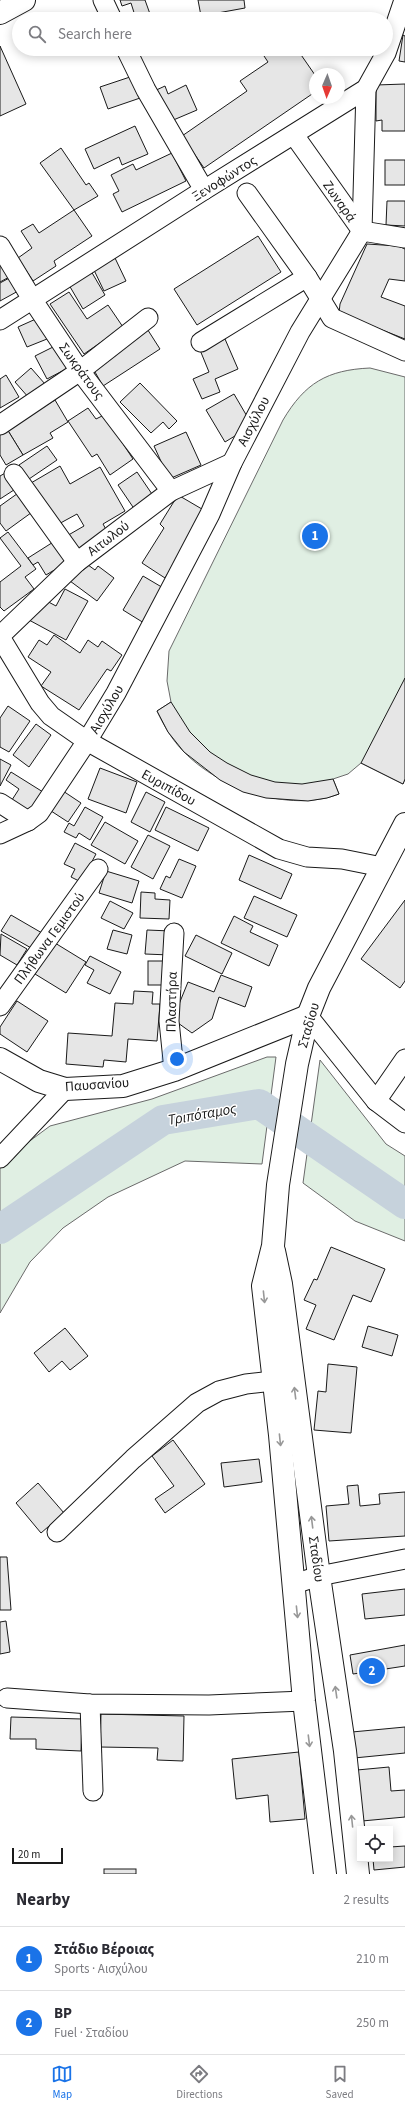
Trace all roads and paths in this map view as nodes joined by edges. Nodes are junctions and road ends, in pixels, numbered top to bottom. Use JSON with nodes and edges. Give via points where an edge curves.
{"nodes":[{"id":1,"x":24,"y":0,"type":"edge"},
{"id":2,"x":103,"y":0,"type":"edge"},
{"id":3,"x":404,"y":0,"type":"edge"},
{"id":4,"x":109,"y":12,"type":"edge"},
{"id":5,"x":0,"y":13,"type":"edge"},
{"id":6,"x":402,"y":22,"type":"edge"},
{"id":7,"x":393,"y":39,"type":"edge"},
{"id":8,"x":129,"y":56,"type":"edge"},
{"id":9,"x":384,"y":56,"type":"edge"},
{"id":10,"x":366,"y":89,"type":"junction"},
{"id":11,"x":294,"y":135,"type":"junction"},
{"id":12,"x":204,"y":190,"type":"junction"},
{"id":13,"x":247,"y":193,"type":"dead end"},
{"id":14,"x":362,"y":232,"type":"junction"},
{"id":15,"x":405,"y":238,"type":"edge"},
{"id":16,"x":0,"y":246,"type":"edge"},
{"id":17,"x":307,"y":277,"type":"junction"},
{"id":18,"x":32,"y":299,"type":"junction"},
{"id":19,"x":321,"y":299,"type":"junction"},
{"id":20,"x":148,"y":318,"type":"dead end"},
{"id":21,"x":0,"y":320,"type":"edge"},
{"id":22,"x":201,"y":342,"type":"dead end"},
{"id":23,"x":405,"y":351,"type":"edge"},
{"id":24,"x":80,"y":371,"type":"junction"},
{"id":25,"x":0,"y":425,"type":"edge"},
{"id":26,"x":232,"y":463,"type":"junction"},
{"id":27,"x":14,"y":474,"type":"dead end"},
{"id":28,"x":171,"y":491,"type":"junction"},
{"id":29,"x":77,"y":562,"type":"junction"},
{"id":30,"x":0,"y":637,"type":"edge"},
{"id":31,"x":87,"y":741,"type":"junction"},
{"id":32,"x":0,"y":803,"type":"edge"},
{"id":33,"x":28,"y":822,"type":"junction"},
{"id":34,"x":405,"y":824,"type":"edge"},
{"id":35,"x":0,"y":834,"type":"edge"},
{"id":36,"x":382,"y":867,"type":"junction"},
{"id":37,"x":98,"y":869,"type":"dead end"},
{"id":38,"x":174,"y":933,"type":"dead end"},
{"id":39,"x":0,"y":1006,"type":"edge"},
{"id":40,"x":308,"y":1016,"type":"junction"},
{"id":41,"x":0,"y":1059,"type":"edge"},
{"id":42,"x":405,"y":1059,"type":"edge"},
{"id":43,"x":174,"y":1070,"type":"junction"},
{"id":44,"x":65,"y":1089,"type":"junction"},
{"id":45,"x":376,"y":1101,"type":"junction"},
{"id":46,"x":405,"y":1123,"type":"edge"},
{"id":47,"x":0,"y":1158,"type":"edge"},
{"id":48,"x":273,"y":1246,"type":"junction"},
{"id":49,"x":273,"y":1381,"type":"junction"},
{"id":50,"x":57,"y":1532,"type":"dead end"},
{"id":51,"x":405,"y":1559,"type":"edge"},
{"id":52,"x":319,"y":1576,"type":"junction"},
{"id":53,"x":294,"y":1584,"type":"junction"},
{"id":54,"x":7,"y":1698,"type":"dead end"},
{"id":55,"x":304,"y":1701,"type":"junction"},
{"id":56,"x":90,"y":1704,"type":"junction"},
{"id":57,"x":93,"y":1791,"type":"dead end"},
{"id":58,"x":325,"y":1874,"type":"edge"},
{"id":59,"x":358,"y":1874,"type":"edge"}],
"edges":[{"from":1,"to":5,"type":"main road"},
{"from":2,"to":4,"type":"street"},
{"from":3,"to":6,"type":"street","name":"Ξενοφώντος"},
{"from":6,"to":7,"type":"street","name":"Ξενοφώντος"},
{"from":8,"to":12,"type":"street","via":[[146,90]]},
{"from":9,"to":10,"type":"street","name":"Ξενοφώντος"},
{"from":10,"to":11,"type":"street","name":"Ξενοφώντος"},
{"from":10,"to":14,"type":"street","name":"Αισχύλου"},
{"from":11,"to":12,"type":"street","name":"Ξενοφώντος"},
{"from":11,"to":14,"type":"street","name":"Ζωναρά"},
{"from":12,"to":18,"type":"street","name":"Ξενοφώντος"},
{"from":13,"to":17,"type":"street"},
{"from":14,"to":15,"type":"street","name":"Ζωναρά"},
{"from":14,"to":19,"type":"street","name":"Αισχύλου"},
{"from":16,"to":18,"type":"street","name":"Σωκράτους"},
{"from":17,"to":19,"type":"street"},
{"from":17,"to":22,"type":"street"},
{"from":18,"to":21,"type":"street","name":"Ξενοφώντος"},
{"from":18,"to":24,"type":"street","name":"Σωκράτους"},
{"from":19,"to":23,"type":"street","via":[[332,318]]},
{"from":19,"to":26,"type":"street","name":"Αισχύλου","via":[[300,332]]},
{"from":20,"to":24,"type":"street"},
{"from":24,"to":25,"type":"street"},
{"from":24,"to":28,"type":"street","name":"Σωκράτους"},
{"from":26,"to":28,"type":"street","name":"Αιτωλού"},
{"from":26,"to":31,"type":"street","name":"Αισχύλου","via":[[210,514],[116,693]]},
{"from":27,"to":29,"type":"street"},
{"from":28,"to":29,"type":"street","name":"Αιτωλού"},
{"from":29,"to":30,"type":"street","name":"Αιτωλού"},
{"from":30,"to":31,"type":"street","name":"Ευριπίδου","via":[[40,703],[51,716]]},
{"from":31,"to":33,"type":"street","name":"Αισχύλου","via":[[39,813]]},
{"from":31,"to":36,"type":"street","name":"Ευριπίδου","via":[[279,849],[307,857],[342,859]]},
{"from":32,"to":33,"type":"street"},
{"from":33,"to":35,"type":"street"},
{"from":34,"to":36,"type":"main road","name":"Σταδίου"},
{"from":36,"to":40,"type":"main road","name":"Σταδίου","via":[[319,988]]},
{"from":37,"to":39,"type":"street","name":"Πλήθωνα Γεμιστού"},
{"from":38,"to":43,"type":"street","name":"Πλαστήρα","via":[[169,1021]]},
{"from":40,"to":43,"type":"main road","name":"Παυσανίου"},
{"from":40,"to":45,"type":"street"},
{"from":40,"to":48,"type":"main road","name":"Σταδίου","via":[[297,1064],[278,1185]]},
{"from":41,"to":44,"type":"main road","name":"Παυσανίου","via":[[39,1081]]},
{"from":42,"to":45,"type":"street"},
{"from":43,"to":44,"type":"main road","name":"Παυσανίου","via":[[123,1086]]},
{"from":44,"to":47,"type":"street"},
{"from":45,"to":46,"type":"street"},
{"from":48,"to":49,"type":"main road","name":"Σταδίου","one_way":true,"via":[[263,1286]]},
{"from":52,"to":48,"type":"main road","name":"Σταδίου","one_way":true,"via":[[281,1284]]},
{"from":49,"to":50,"type":"street","via":[[219,1391],[197,1404],[133,1459]]},
{"from":49,"to":53,"type":"main road","name":"Σταδίου","one_way":true},
{"from":51,"to":52,"type":"street"},
{"from":52,"to":53,"type":"street"},
{"from":59,"to":52,"type":"main road","name":"Σταδίου","one_way":true,"via":[[345,1751]]},
{"from":53,"to":55,"type":"main road","name":"Σταδίου","one_way":true},
{"from":54,"to":56,"type":"street"},
{"from":55,"to":56,"type":"street","via":[[209,1705]]},
{"from":55,"to":58,"type":"main road","name":"Σταδίου","one_way":true},
{"from":56,"to":57,"type":"street"}]}
